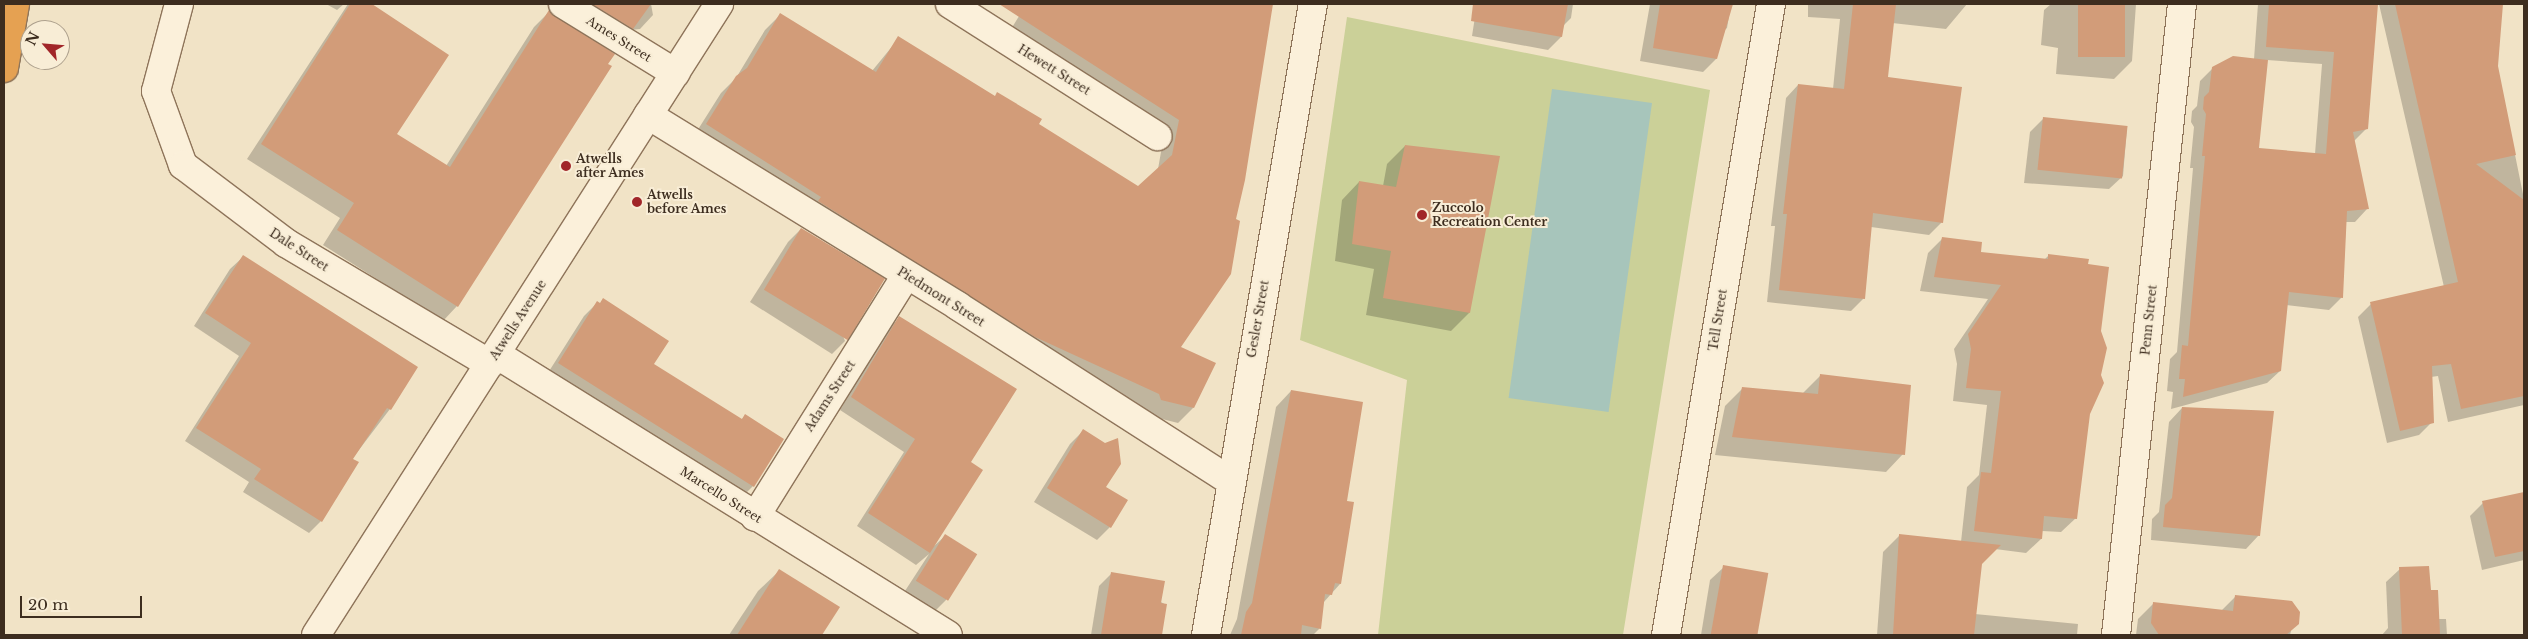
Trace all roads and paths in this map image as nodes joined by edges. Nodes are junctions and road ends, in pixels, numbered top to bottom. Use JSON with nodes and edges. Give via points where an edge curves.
{"nodes":[{"id":1,"x":15,"y":4,"type":"edge"},
{"id":2,"x":178,"y":4,"type":"edge"},
{"id":3,"x":564,"y":4,"type":"edge"},
{"id":4,"x":719,"y":4,"type":"edge"},
{"id":5,"x":950,"y":4,"type":"edge"},
{"id":6,"x":1313,"y":4,"type":"edge"},
{"id":7,"x":1771,"y":4,"type":"edge"},
{"id":8,"x":2182,"y":4,"type":"edge"},
{"id":9,"x":4,"y":68,"type":"edge"},
{"id":10,"x":675,"y":73,"type":"junction"},
{"id":11,"x":648,"y":115,"type":"junction"},
{"id":12,"x":1157,"y":136,"type":"dead end"},
{"id":13,"x":906,"y":276,"type":"junction"},
{"id":14,"x":493,"y":359,"type":"junction"},
{"id":15,"x":1231,"y":481,"type":"junction"},
{"id":16,"x":755,"y":517,"type":"junction"},
{"id":17,"x":316,"y":635,"type":"edge"},
{"id":18,"x":948,"y":635,"type":"edge"},
{"id":19,"x":1206,"y":635,"type":"edge"},
{"id":20,"x":1666,"y":635,"type":"edge"},
{"id":21,"x":2116,"y":635,"type":"edge"}],
"edges":[{"from":1,"to":9,"type":"highway"},
{"from":2,"to":14,"type":"street","name":"Dale Street","via":[[156,91],[183,165],[286,244]]},
{"from":3,"to":10,"type":"street","name":"Ames Street"},
{"from":4,"to":10,"type":"street","name":"Atwells Avenue"},
{"from":5,"to":12,"type":"street","name":"Hewett Street"},
{"from":6,"to":15,"type":"street","name":"Gesler Street"},
{"from":7,"to":20,"type":"street","name":"Tell Street"},
{"from":8,"to":21,"type":"street","name":"Penn Street"},
{"from":10,"to":11,"type":"street","name":"Atwells Avenue"},
{"from":11,"to":13,"type":"street","name":"Piedmont Street"},
{"from":11,"to":14,"type":"street","name":"Atwells Avenue"},
{"from":13,"to":15,"type":"street","name":"Piedmont Street"},
{"from":13,"to":16,"type":"street","name":"Adams Street"},
{"from":14,"to":16,"type":"street","name":"Marcello Street"},
{"from":14,"to":17,"type":"street","name":"Atwells Avenue"},
{"from":15,"to":19,"type":"street","name":"Gesler Street"},
{"from":16,"to":18,"type":"street","name":"Marcello Street"}]}
